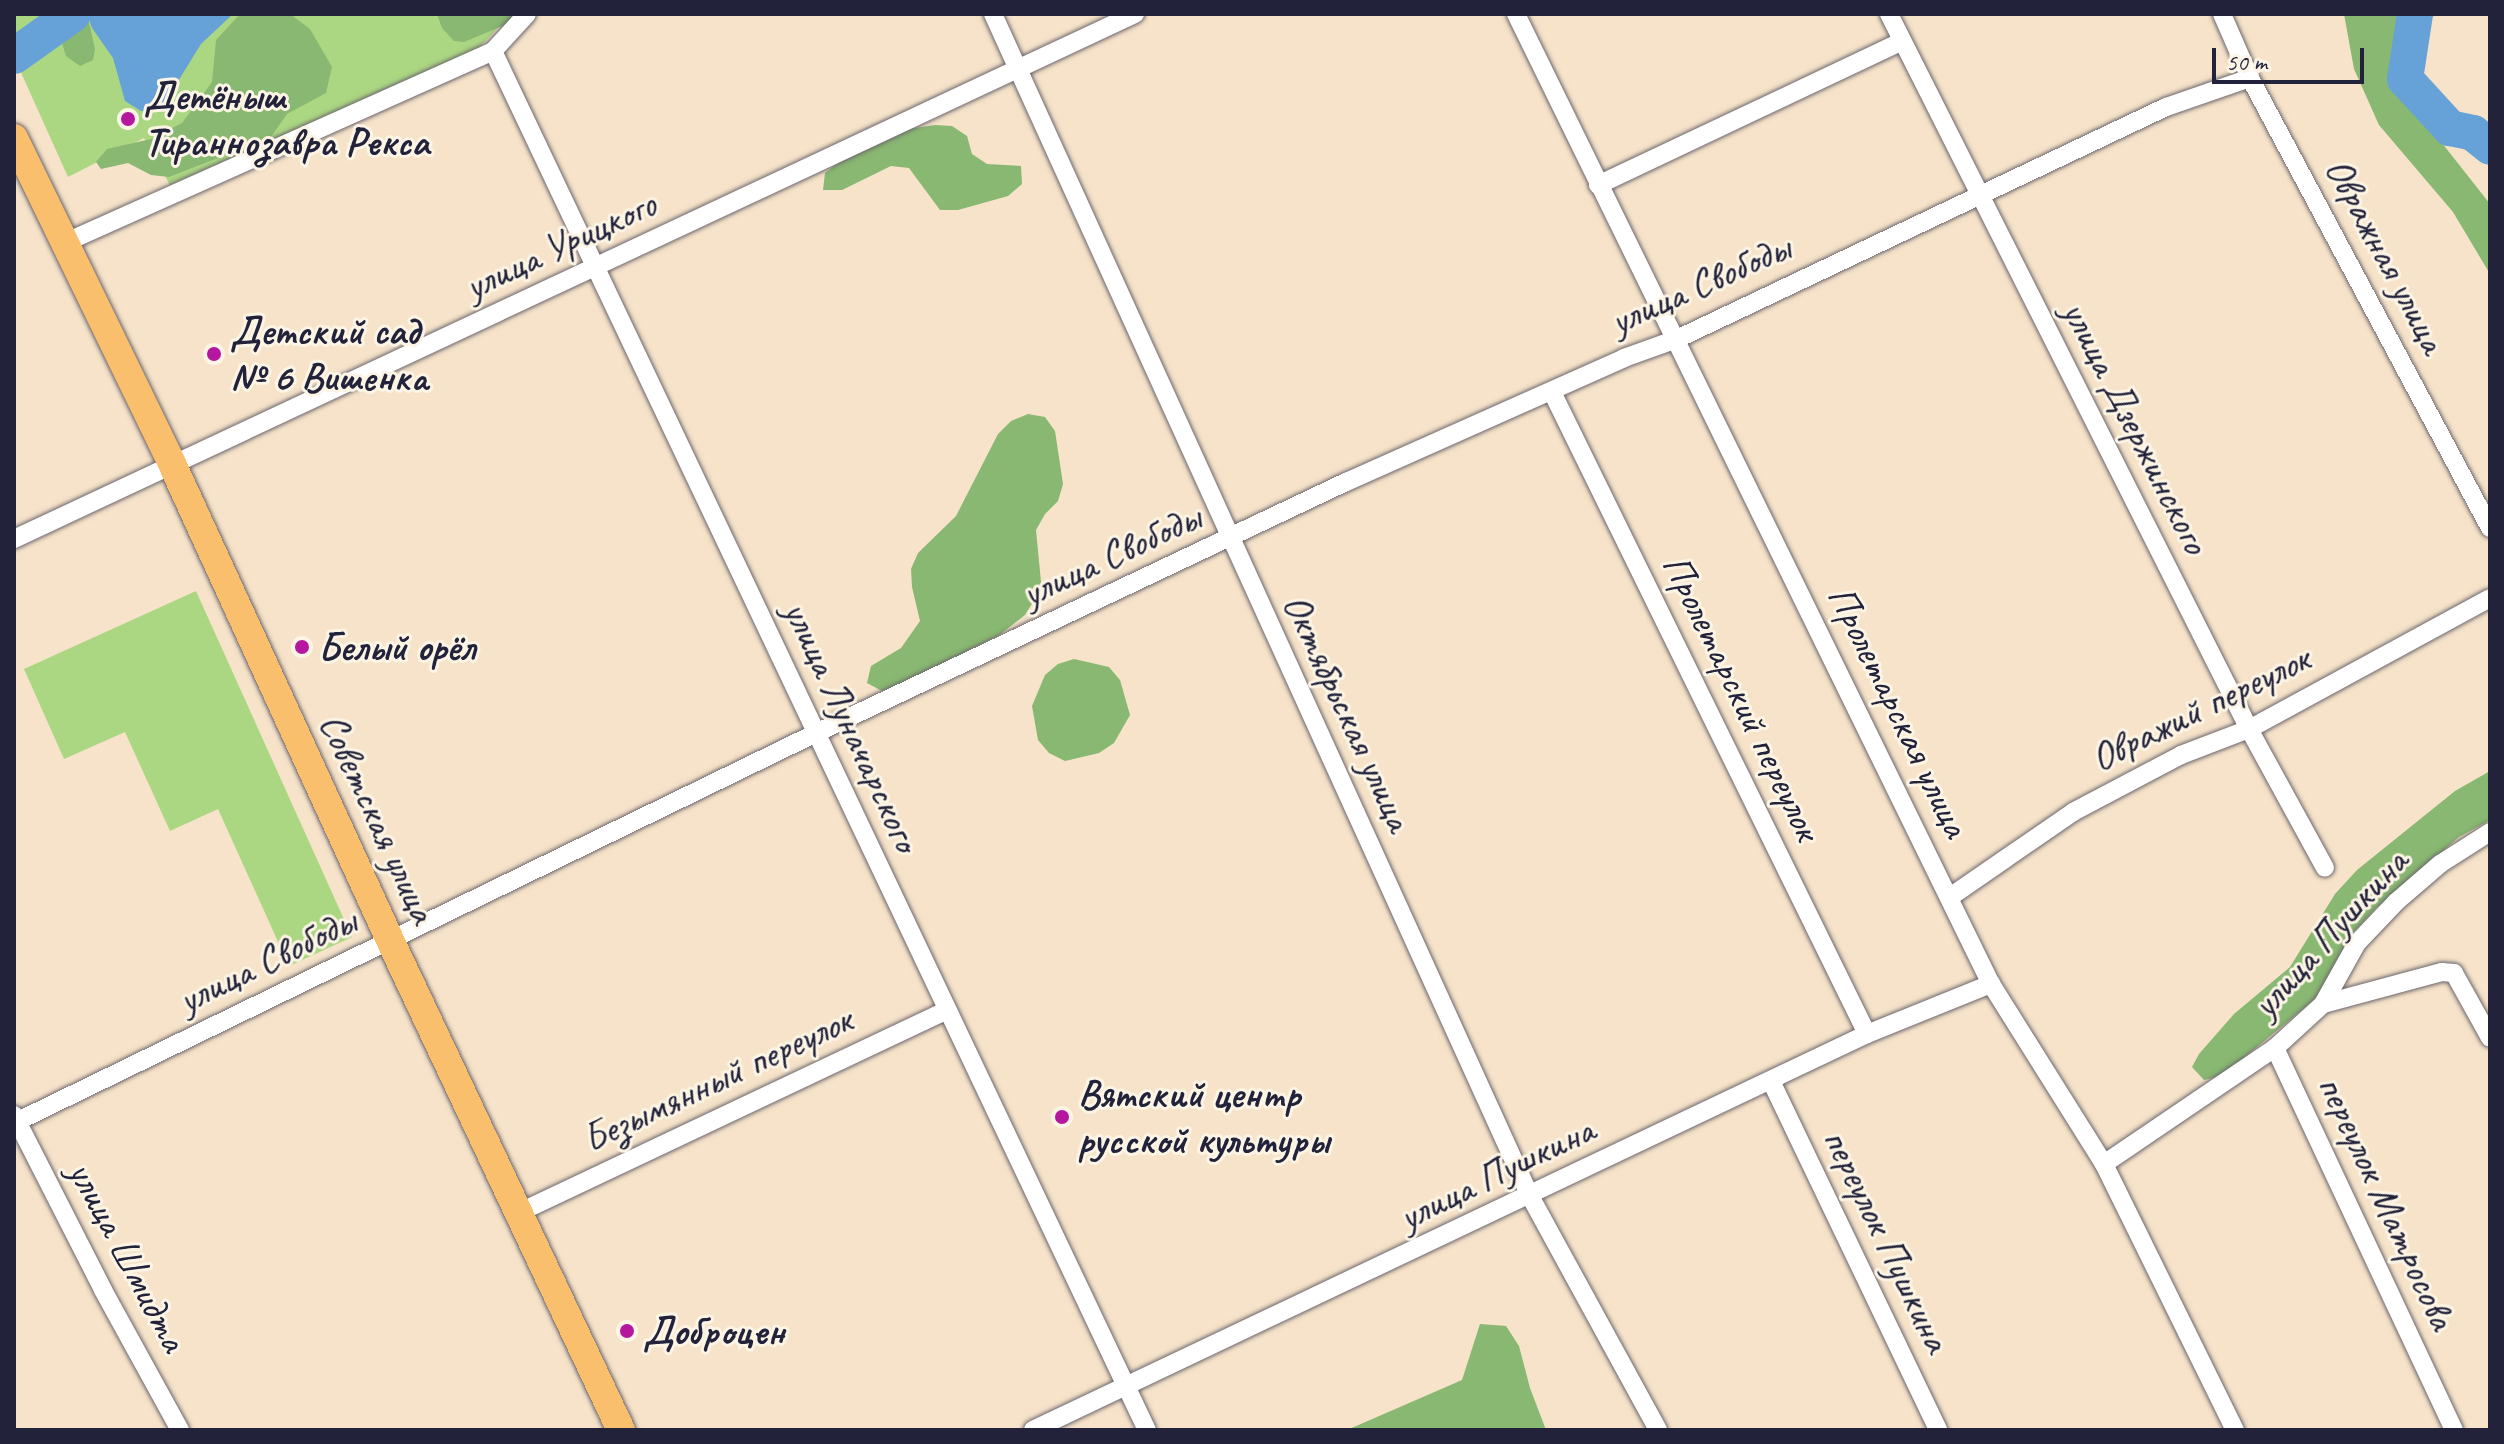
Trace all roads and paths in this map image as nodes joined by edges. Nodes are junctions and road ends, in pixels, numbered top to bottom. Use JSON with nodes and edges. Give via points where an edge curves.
{"nodes":[{"id":1,"x":527,"y":14,"type":"edge"},
{"id":2,"x":993,"y":14,"type":"edge"},
{"id":3,"x":1135,"y":14,"type":"edge"},
{"id":4,"x":1516,"y":14,"type":"edge"},
{"id":5,"x":1889,"y":14,"type":"edge"},
{"id":6,"x":2222,"y":14,"type":"edge"},
{"id":7,"x":1902,"y":41,"type":"junction"},
{"id":8,"x":493,"y":51,"type":"junction"},
{"id":9,"x":1019,"y":69,"type":"junction"},
{"id":10,"x":2250,"y":78,"type":"junction"},
{"id":11,"x":17,"y":145,"type":"edge"},
{"id":12,"x":1598,"y":185,"type":"junction"},
{"id":13,"x":1978,"y":194,"type":"junction"},
{"id":14,"x":64,"y":243,"type":"junction"},
{"id":15,"x":598,"y":266,"type":"junction"},
{"id":16,"x":1677,"y":339,"type":"junction"},
{"id":17,"x":1552,"y":392,"type":"junction"},
{"id":18,"x":173,"y":466,"type":"junction"},
{"id":19,"x":2490,"y":528,"type":"edge"},
{"id":20,"x":14,"y":539,"type":"edge"},
{"id":21,"x":1230,"y":539,"type":"junction"},
{"id":22,"x":2490,"y":598,"type":"edge"},
{"id":23,"x":2249,"y":729,"type":"junction"},
{"id":24,"x":814,"y":734,"type":"junction"},
{"id":25,"x":2490,"y":832,"type":"edge"},
{"id":26,"x":2325,"y":868,"type":"dead end"},
{"id":27,"x":1950,"y":897,"type":"junction"},
{"id":28,"x":390,"y":940,"type":"junction"},
{"id":29,"x":1991,"y":984,"type":"junction"},
{"id":30,"x":2323,"y":1004,"type":"junction"},
{"id":31,"x":947,"y":1010,"type":"junction"},
{"id":32,"x":1867,"y":1034,"type":"junction"},
{"id":33,"x":2490,"y":1038,"type":"edge"},
{"id":34,"x":2275,"y":1048,"type":"junction"},
{"id":35,"x":1771,"y":1081,"type":"junction"},
{"id":36,"x":15,"y":1120,"type":"edge"},
{"id":37,"x":2104,"y":1164,"type":"junction"},
{"id":38,"x":1530,"y":1196,"type":"junction"},
{"id":39,"x":518,"y":1213,"type":"junction"},
{"id":40,"x":1126,"y":1388,"type":"junction"},
{"id":41,"x":180,"y":1430,"type":"edge"},
{"id":42,"x":621,"y":1430,"type":"edge"},
{"id":43,"x":1033,"y":1430,"type":"edge"},
{"id":44,"x":1147,"y":1430,"type":"edge"},
{"id":45,"x":1658,"y":1430,"type":"edge"},
{"id":46,"x":1938,"y":1430,"type":"edge"},
{"id":47,"x":2235,"y":1430,"type":"edge"},
{"id":48,"x":2454,"y":1430,"type":"edge"}],
"edges":[{"from":1,"to":8,"type":"street"},
{"from":2,"to":9,"type":"street","name":"Октябрьская улица"},
{"from":3,"to":9,"type":"street","name":"улица Урицкого"},
{"from":4,"to":12,"type":"street","name":"Пролетарская улица"},
{"from":5,"to":7,"type":"street","name":"улица Дзержинского"},
{"from":6,"to":10,"type":"street","name":"Овражная улица"},
{"from":7,"to":12,"type":"street"},
{"from":7,"to":13,"type":"street","name":"улица Дзержинского"},
{"from":8,"to":14,"type":"street"},
{"from":8,"to":15,"type":"street","name":"улица Луначарского"},
{"from":9,"to":15,"type":"street","name":"улица Урицкого"},
{"from":9,"to":21,"type":"street","name":"Октябрьская улица"},
{"from":10,"to":13,"type":"street","name":"улица Свободы","via":[[2166,107]]},
{"from":10,"to":19,"type":"street","name":"Овражная улица"},
{"from":11,"to":14,"type":"main road","name":"Советская улица"},
{"from":12,"to":16,"type":"street","name":"Пролетарская улица"},
{"from":13,"to":16,"type":"street","name":"улица Свободы"},
{"from":13,"to":23,"type":"street","name":"улица Дзержинского"},
{"from":14,"to":18,"type":"main road","name":"Советская улица"},
{"from":15,"to":18,"type":"street","name":"улица Урицкого"},
{"from":15,"to":24,"type":"street","name":"улица Луначарского"},
{"from":16,"to":17,"type":"street","name":"улица Свободы"},
{"from":16,"to":27,"type":"street","name":"Пролетарская улица"},
{"from":17,"to":21,"type":"street","name":"улица Свободы"},
{"from":17,"to":32,"type":"street","name":"Пролетарский переулок"},
{"from":18,"to":20,"type":"street","name":"улица Урицкого"},
{"from":18,"to":28,"type":"main road","name":"Советская улица"},
{"from":21,"to":24,"type":"street","name":"улица Свободы"},
{"from":21,"to":38,"type":"street","name":"Октябрьская улица"},
{"from":22,"to":23,"type":"street","name":"Овражий переулок"},
{"from":23,"to":26,"type":"street","name":"улица Дзержинского"},
{"from":23,"to":27,"type":"street","name":"Овражий переулок","via":[[2181,755],[2073,812]]},
{"from":24,"to":28,"type":"street","name":"улица Свободы"},
{"from":24,"to":31,"type":"street","name":"улица Луначарского"},
{"from":25,"to":30,"type":"street","name":"улица Пушкина","via":[[2440,864],[2396,902],[2357,943]]},
{"from":27,"to":29,"type":"street","name":"Пролетарская улица"},
{"from":28,"to":36,"type":"street","name":"улица Свободы"},
{"from":28,"to":39,"type":"main road","name":"Советская улица"},
{"from":29,"to":32,"type":"street","name":"улица Пушкина"},
{"from":29,"to":37,"type":"street","name":"Пролетарская улица"},
{"from":30,"to":33,"type":"street","via":[[2454,973]]},
{"from":30,"to":34,"type":"street","name":"улица Пушкина"},
{"from":31,"to":39,"type":"street","name":"Безымянный переулок"},
{"from":31,"to":40,"type":"street","name":"улица Луначарского"},
{"from":32,"to":35,"type":"street","name":"улица Пушкина"},
{"from":34,"to":37,"type":"street","name":"улица Пушкина"},
{"from":34,"to":48,"type":"street","name":"переулок Матросова"},
{"from":35,"to":38,"type":"street","name":"улица Пушкина"},
{"from":35,"to":46,"type":"street","name":"переулок Пушкина"},
{"from":36,"to":41,"type":"street","name":"улица Шмидта"},
{"from":37,"to":47,"type":"street","name":"Пролетарская улица"},
{"from":38,"to":40,"type":"street","name":"улица Пушкина"},
{"from":38,"to":45,"type":"street","name":"Октябрьская улица"},
{"from":39,"to":42,"type":"main road","name":"Советская улица"},
{"from":40,"to":43,"type":"street","name":"улица Пушкина"},
{"from":40,"to":44,"type":"street","name":"улица Луначарского"}]}
